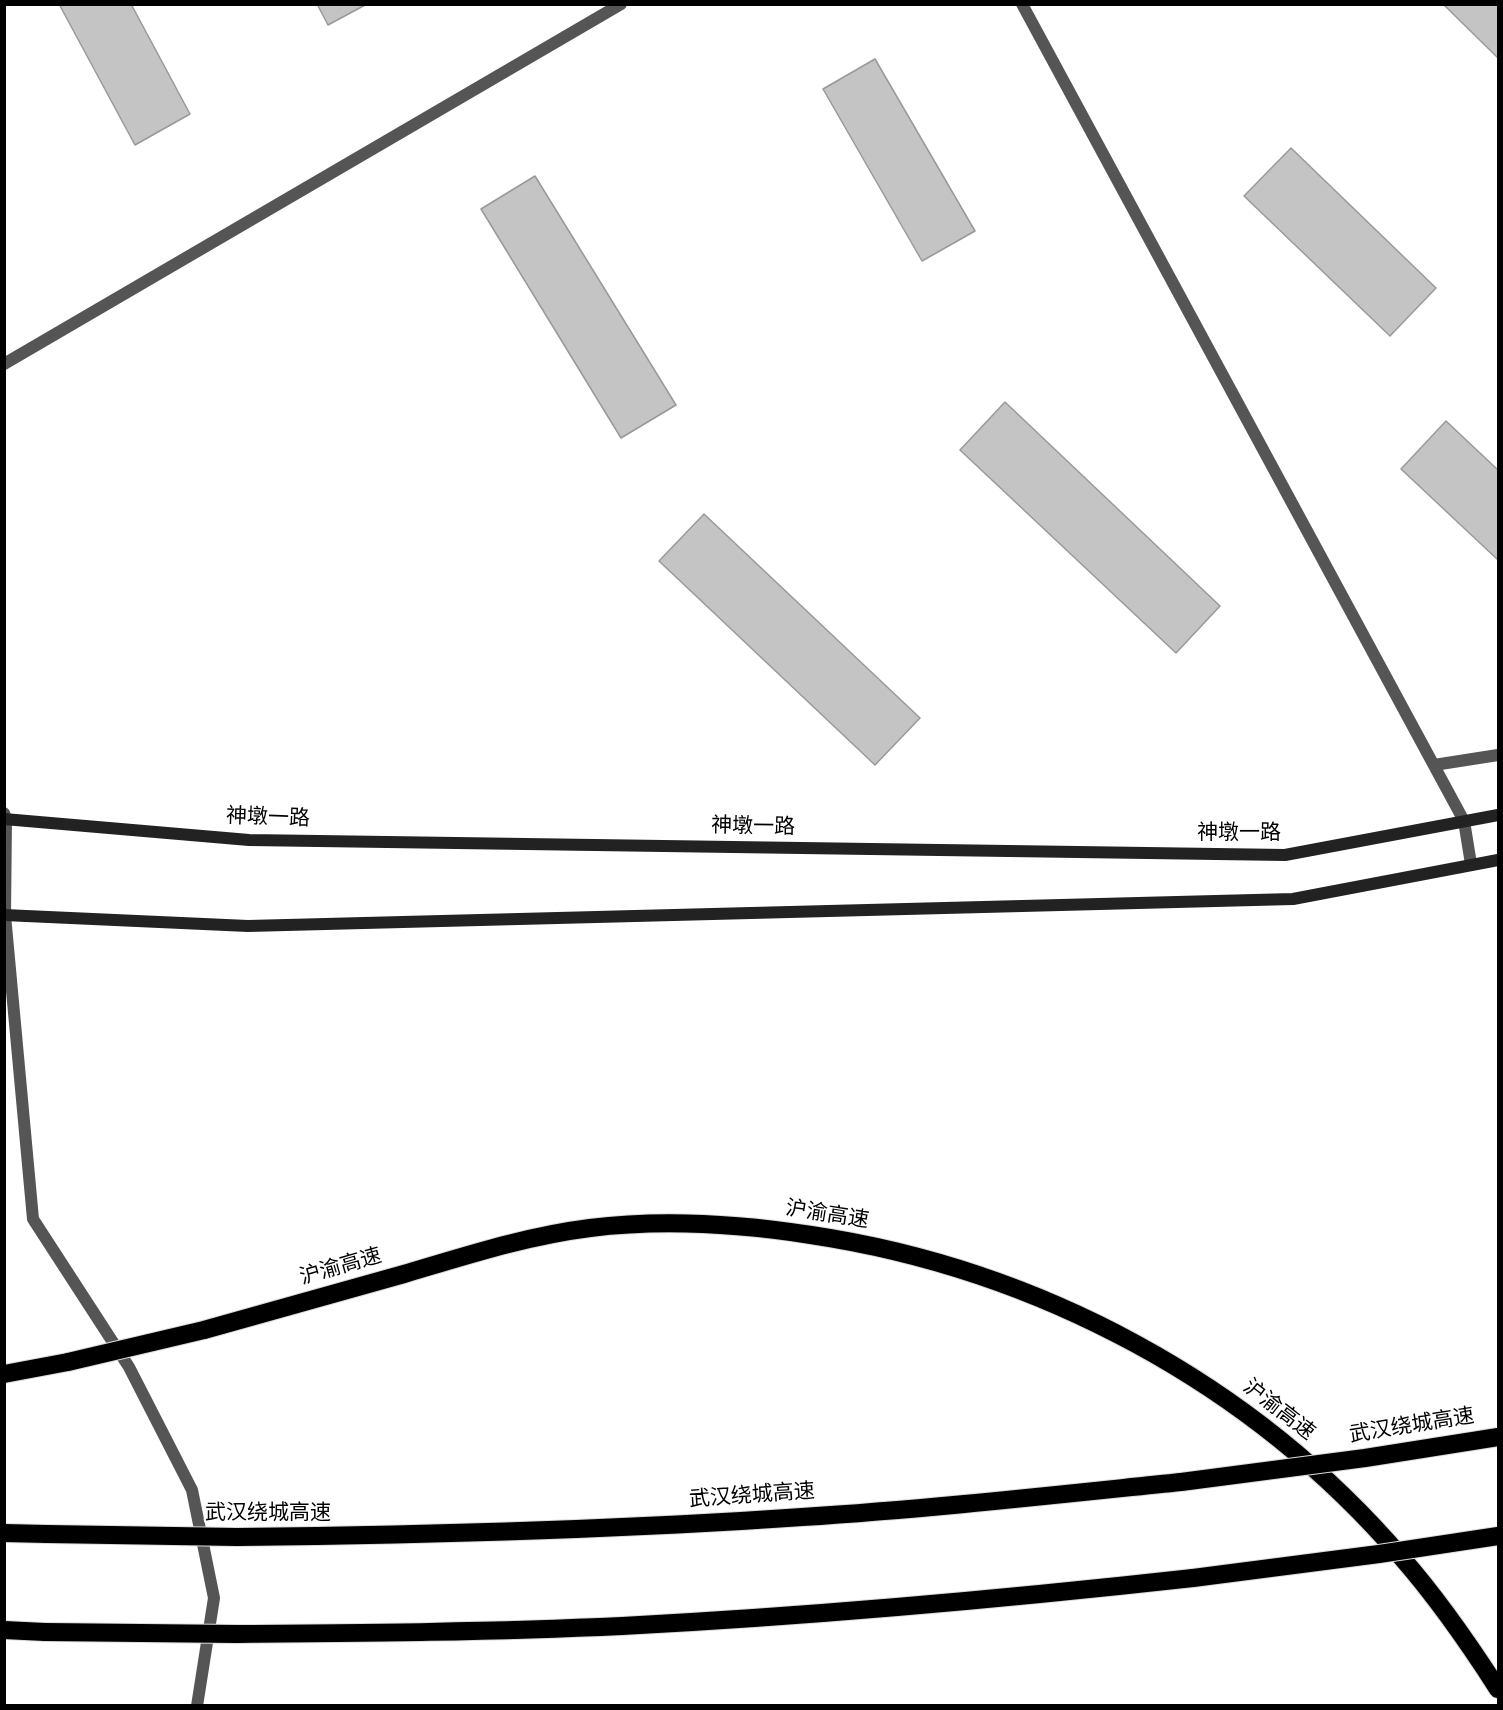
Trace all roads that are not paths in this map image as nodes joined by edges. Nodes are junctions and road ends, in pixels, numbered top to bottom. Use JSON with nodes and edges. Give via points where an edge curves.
{"nodes":[{"id":1,"x":621,"y":4,"type":"edge"},
{"id":2,"x":1022,"y":4,"type":"edge"},
{"id":3,"x":4,"y":364,"type":"edge"},
{"id":4,"x":1498,"y":755,"type":"edge"},
{"id":5,"x":1434,"y":765,"type":"junction"},
{"id":6,"x":1498,"y":815,"type":"edge"},
{"id":7,"x":5,"y":817,"type":"edge"},
{"id":8,"x":1464,"y":820,"type":"junction"},
{"id":9,"x":1498,"y":860,"type":"edge"},
{"id":10,"x":1471,"y":864,"type":"junction"},
{"id":11,"x":4,"y":915,"type":"edge"},
{"id":12,"x":4,"y":1374,"type":"edge"},
{"id":13,"x":1498,"y":1437,"type":"edge"},
{"id":14,"x":4,"y":1533,"type":"edge"},
{"id":15,"x":1498,"y":1536,"type":"edge"},
{"id":16,"x":4,"y":1630,"type":"edge"},
{"id":17,"x":1498,"y":1689,"type":"edge"},
{"id":18,"x":197,"y":1706,"type":"edge"}],
"edges":[{"from":1,"to":3,"type":"street"},
{"from":2,"to":5,"type":"street"},
{"from":4,"to":5,"type":"street"},
{"from":5,"to":8,"type":"street"},
{"from":6,"to":8,"type":"main road","name":"神墩一路"},
{"from":7,"to":8,"type":"main road","name":"神墩一路","via":[[249,840],[1285,855]]},
{"from":7,"to":11,"type":"street"},
{"from":8,"to":10,"type":"street"},
{"from":9,"to":10,"type":"main road"},
{"from":10,"to":11,"type":"main road","via":[[1293,899],[248,926]]},
{"from":11,"to":18,"type":"street","via":[[33,1219],[129,1367],[192,1490],[214,1598]]},
{"from":12,"to":17,"type":"highway","name":"沪渝高速","bridge":true,"via":[[204,1330],[520,1240],[591,1227],[720,1225],[838,1239],[911,1254],[1034,1294],[1093,1321],[1169,1363],[1260,1423],[1310,1465],[1402,1557],[1443,1608]]},
{"from":13,"to":14,"type":"highway","name":"武汉绕城高速","bridge":true,"via":[[1180,1482],[981,1503],[733,1521],[426,1535]]},
{"from":15,"to":16,"type":"highway","bridge":true,"via":[[1192,1578],[811,1614],[429,1632]]}]}
